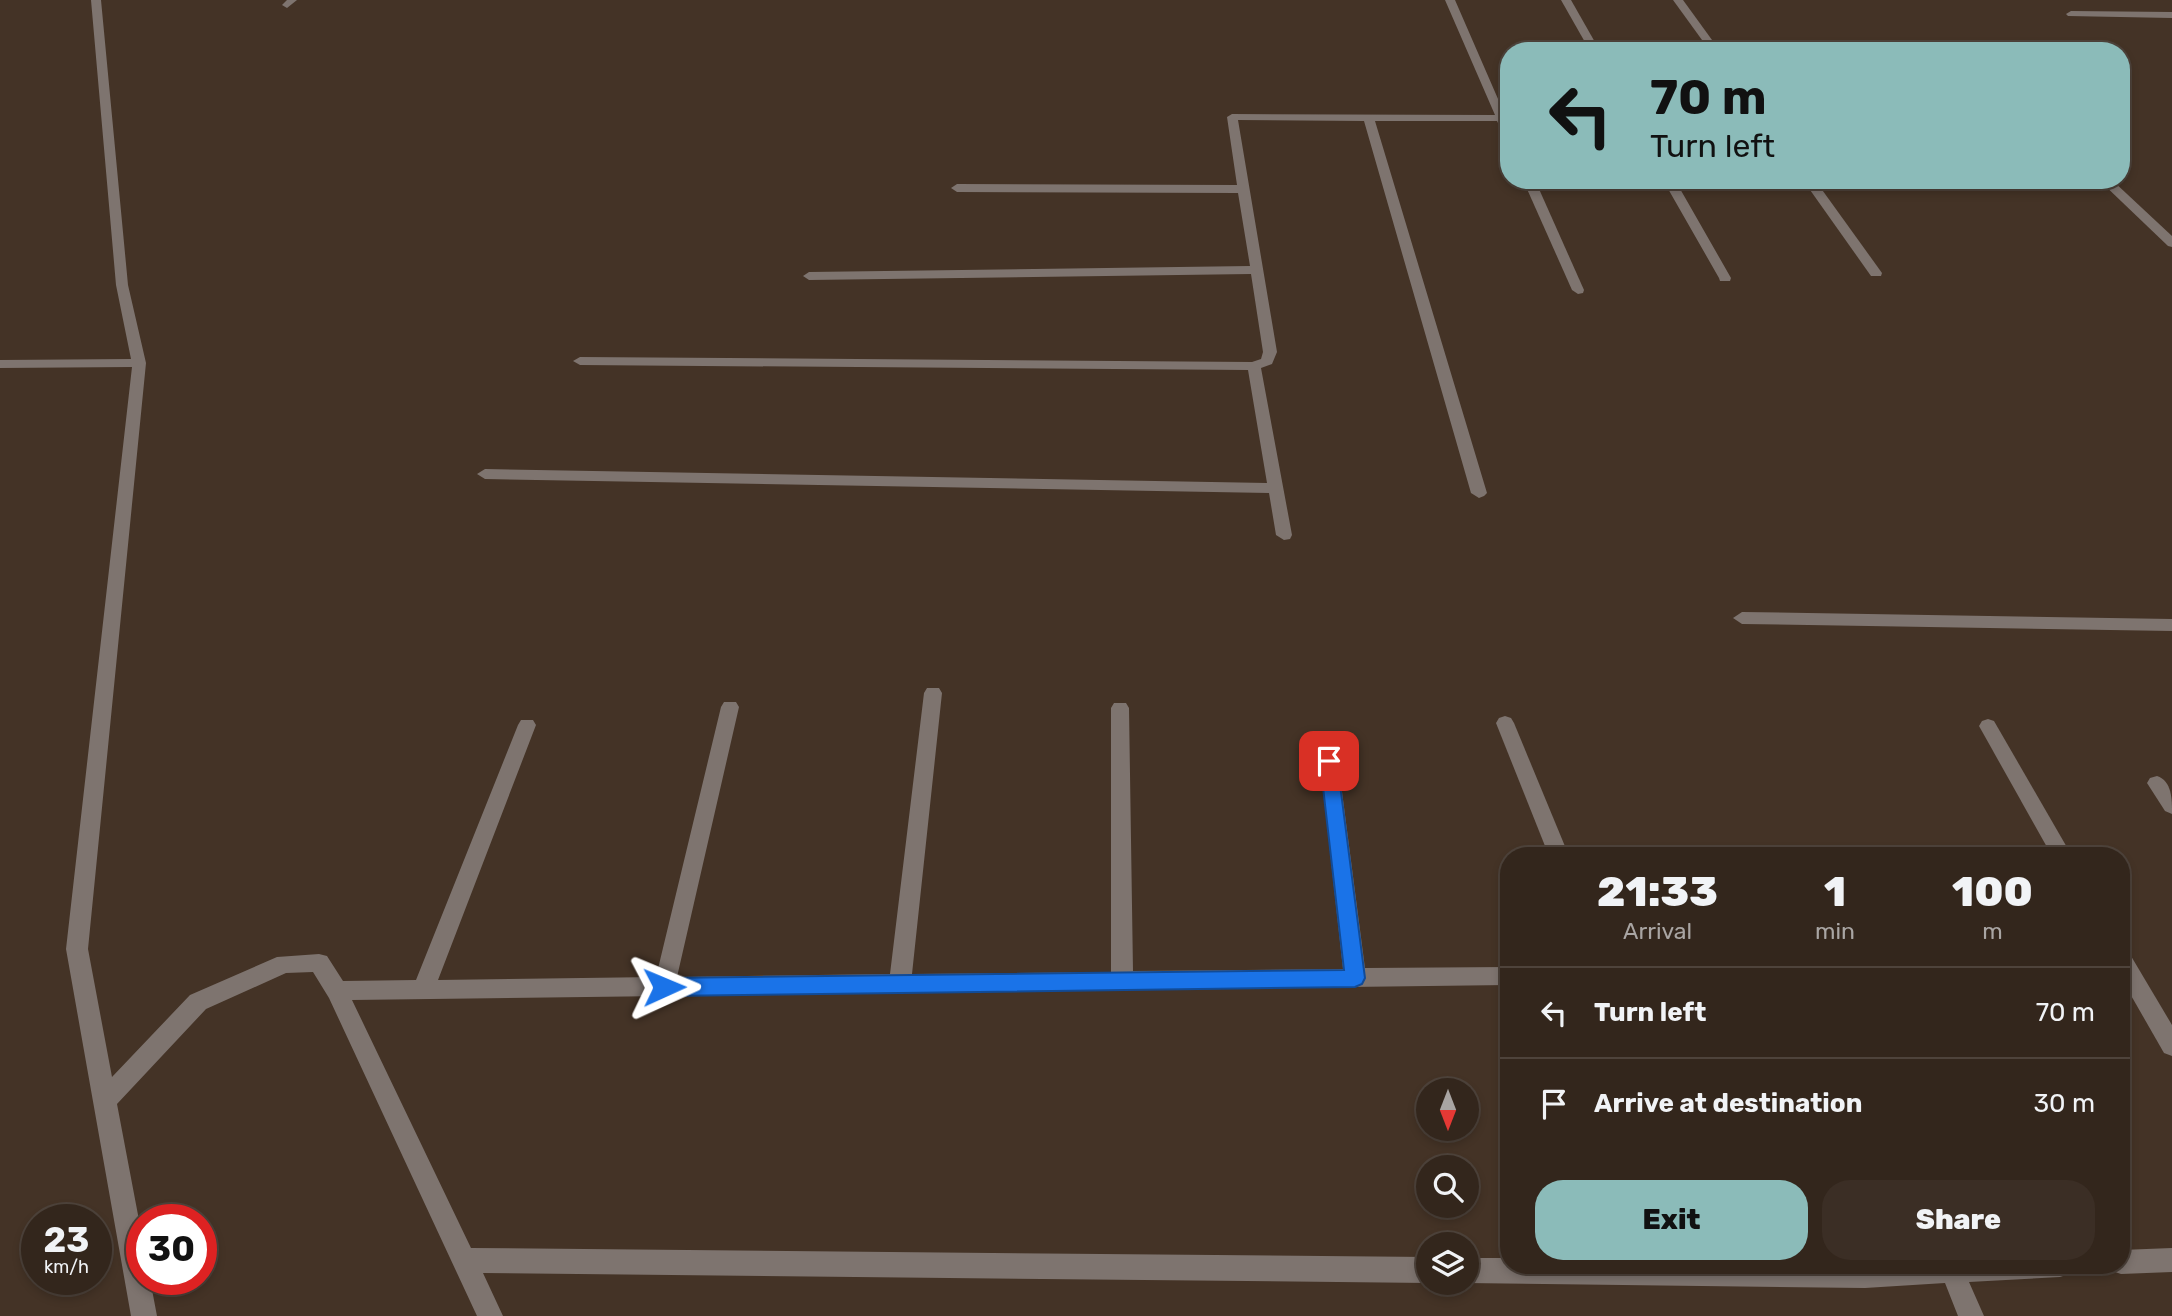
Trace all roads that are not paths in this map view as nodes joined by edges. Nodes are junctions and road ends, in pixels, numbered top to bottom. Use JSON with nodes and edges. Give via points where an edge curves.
{"nodes":[{"id":1,"x":96,"y":0,"type":"edge"},
{"id":2,"x":1450,"y":0,"type":"edge"},
{"id":3,"x":1566,"y":0,"type":"edge"},
{"id":4,"x":1678,"y":0,"type":"edge"},
{"id":5,"x":2071,"y":14,"type":"dead end"},
{"id":6,"x":2172,"y":15,"type":"edge"},
{"id":7,"x":1590,"y":42,"type":"edge"},
{"id":8,"x":1708,"y":42,"type":"edge"},
{"id":9,"x":1500,"y":107,"type":"edge"},
{"id":10,"x":1368,"y":117,"type":"junction"},
{"id":11,"x":1500,"y":118,"type":"edge"},
{"id":12,"x":957,"y":188,"type":"dead end"},
{"id":13,"x":1245,"y":189,"type":"junction"},
{"id":14,"x":1533,"y":189,"type":"edge"},
{"id":15,"x":1674,"y":189,"type":"edge"},
{"id":16,"x":1815,"y":189,"type":"edge"},
{"id":17,"x":2115,"y":189,"type":"edge"},
{"id":18,"x":2172,"y":243,"type":"edge"},
{"id":19,"x":1257,"y":270,"type":"junction"},
{"id":20,"x":1876,"y":273,"type":"dead end"},
{"id":21,"x":809,"y":276,"type":"dead end"},
{"id":22,"x":1725,"y":278,"type":"dead end"},
{"id":23,"x":1578,"y":290,"type":"dead end"},
{"id":24,"x":580,"y":361,"type":"dead end"},
{"id":25,"x":139,"y":363,"type":"junction"},
{"id":26,"x":0,"y":364,"type":"edge"},
{"id":27,"x":1254,"y":366,"type":"junction"},
{"id":28,"x":485,"y":474,"type":"dead end"},
{"id":29,"x":1276,"y":488,"type":"junction"},
{"id":30,"x":1479,"y":493,"type":"dead end"},
{"id":31,"x":1284,"y":535,"type":"dead end"},
{"id":32,"x":1742,"y":618,"type":"dead end"},
{"id":33,"x":2172,"y":625,"type":"edge"},
{"id":34,"x":933,"y":693,"type":"dead end"},
{"id":35,"x":730,"y":707,"type":"dead end"},
{"id":36,"x":1120,"y":708,"type":"dead end"},
{"id":37,"x":1505,"y":723,"type":"dead end"},
{"id":38,"x":527,"y":725,"type":"dead end"},
{"id":39,"x":1988,"y":726,"type":"dead end"},
{"id":40,"x":1329,"y":761,"type":"dead end"},
{"id":41,"x":2157,"y":783,"type":"dead end"},
{"id":42,"x":2172,"y":806,"type":"edge"},
{"id":43,"x":1555,"y":847,"type":"edge"},
{"id":44,"x":2057,"y":847,"type":"edge"},
{"id":45,"x":2130,"y":974,"type":"edge"},
{"id":46,"x":1500,"y":976,"type":"edge"},
{"id":47,"x":1355,"y":978,"type":"junction"},
{"id":48,"x":1122,"y":981,"type":"junction"},
{"id":49,"x":901,"y":984,"type":"junction"},
{"id":50,"x":664,"y":987,"type":"junction"},
{"id":51,"x":337,"y":991,"type":"junction"},
{"id":52,"x":423,"y":991,"type":"junction"},
{"id":53,"x":2172,"y":1046,"type":"edge"},
{"id":54,"x":104,"y":1101,"type":"junction"},
{"id":55,"x":464,"y":1259,"type":"junction"},
{"id":56,"x":2172,"y":1260,"type":"edge"},
{"id":57,"x":2130,"y":1262,"type":"edge"},
{"id":58,"x":1416,"y":1270,"type":"edge"},
{"id":59,"x":1479,"y":1270,"type":"edge"},
{"id":60,"x":1500,"y":1270,"type":"edge"},
{"id":61,"x":1954,"y":1274,"type":"edge"},
{"id":62,"x":144,"y":1316,"type":"edge"},
{"id":63,"x":491,"y":1316,"type":"edge"},
{"id":64,"x":1971,"y":1316,"type":"edge"}],
"edges":[{"from":1,"to":25,"type":"street","via":[[122,285]]},
{"from":2,"to":9,"type":"street"},
{"from":3,"to":7,"type":"street"},
{"from":4,"to":8,"type":"street"},
{"from":5,"to":6,"type":"street"},
{"from":10,"to":11,"type":"street"},
{"from":10,"to":13,"type":"street","via":[[1232,117]]},
{"from":10,"to":30,"type":"street"},
{"from":12,"to":13,"type":"street"},
{"from":13,"to":19,"type":"street"},
{"from":14,"to":23,"type":"street"},
{"from":15,"to":22,"type":"street"},
{"from":16,"to":20,"type":"street"},
{"from":17,"to":18,"type":"street"},
{"from":19,"to":21,"type":"street"},
{"from":19,"to":27,"type":"street","via":[[1270,352],[1267,361]]},
{"from":24,"to":27,"type":"street"},
{"from":25,"to":26,"type":"street"},
{"from":25,"to":54,"type":"street","via":[[77,949]]},
{"from":27,"to":29,"type":"street"},
{"from":28,"to":29,"type":"street"},
{"from":29,"to":31,"type":"street"},
{"from":32,"to":33,"type":"street"},
{"from":34,"to":49,"type":"street"},
{"from":35,"to":50,"type":"street"},
{"from":36,"to":48,"type":"street"},
{"from":37,"to":43,"type":"street"},
{"from":38,"to":52,"type":"street"},
{"from":39,"to":44,"type":"street"},
{"from":40,"to":47,"type":"street"},
{"from":41,"to":42,"type":"street"},
{"from":45,"to":53,"type":"street"},
{"from":46,"to":47,"type":"street"},
{"from":47,"to":48,"type":"street"},
{"from":48,"to":49,"type":"street"},
{"from":49,"to":50,"type":"street"},
{"from":50,"to":52,"type":"street"},
{"from":51,"to":52,"type":"street"},
{"from":51,"to":54,"type":"street","via":[[319,963],[285,964],[198,1002]]},
{"from":51,"to":55,"type":"street"},
{"from":54,"to":62,"type":"street"},
{"from":55,"to":58,"type":"street"},
{"from":55,"to":63,"type":"street"},
{"from":56,"to":57,"type":"street"},
{"from":59,"to":60,"type":"street"},
{"from":61,"to":64,"type":"street"}]}
